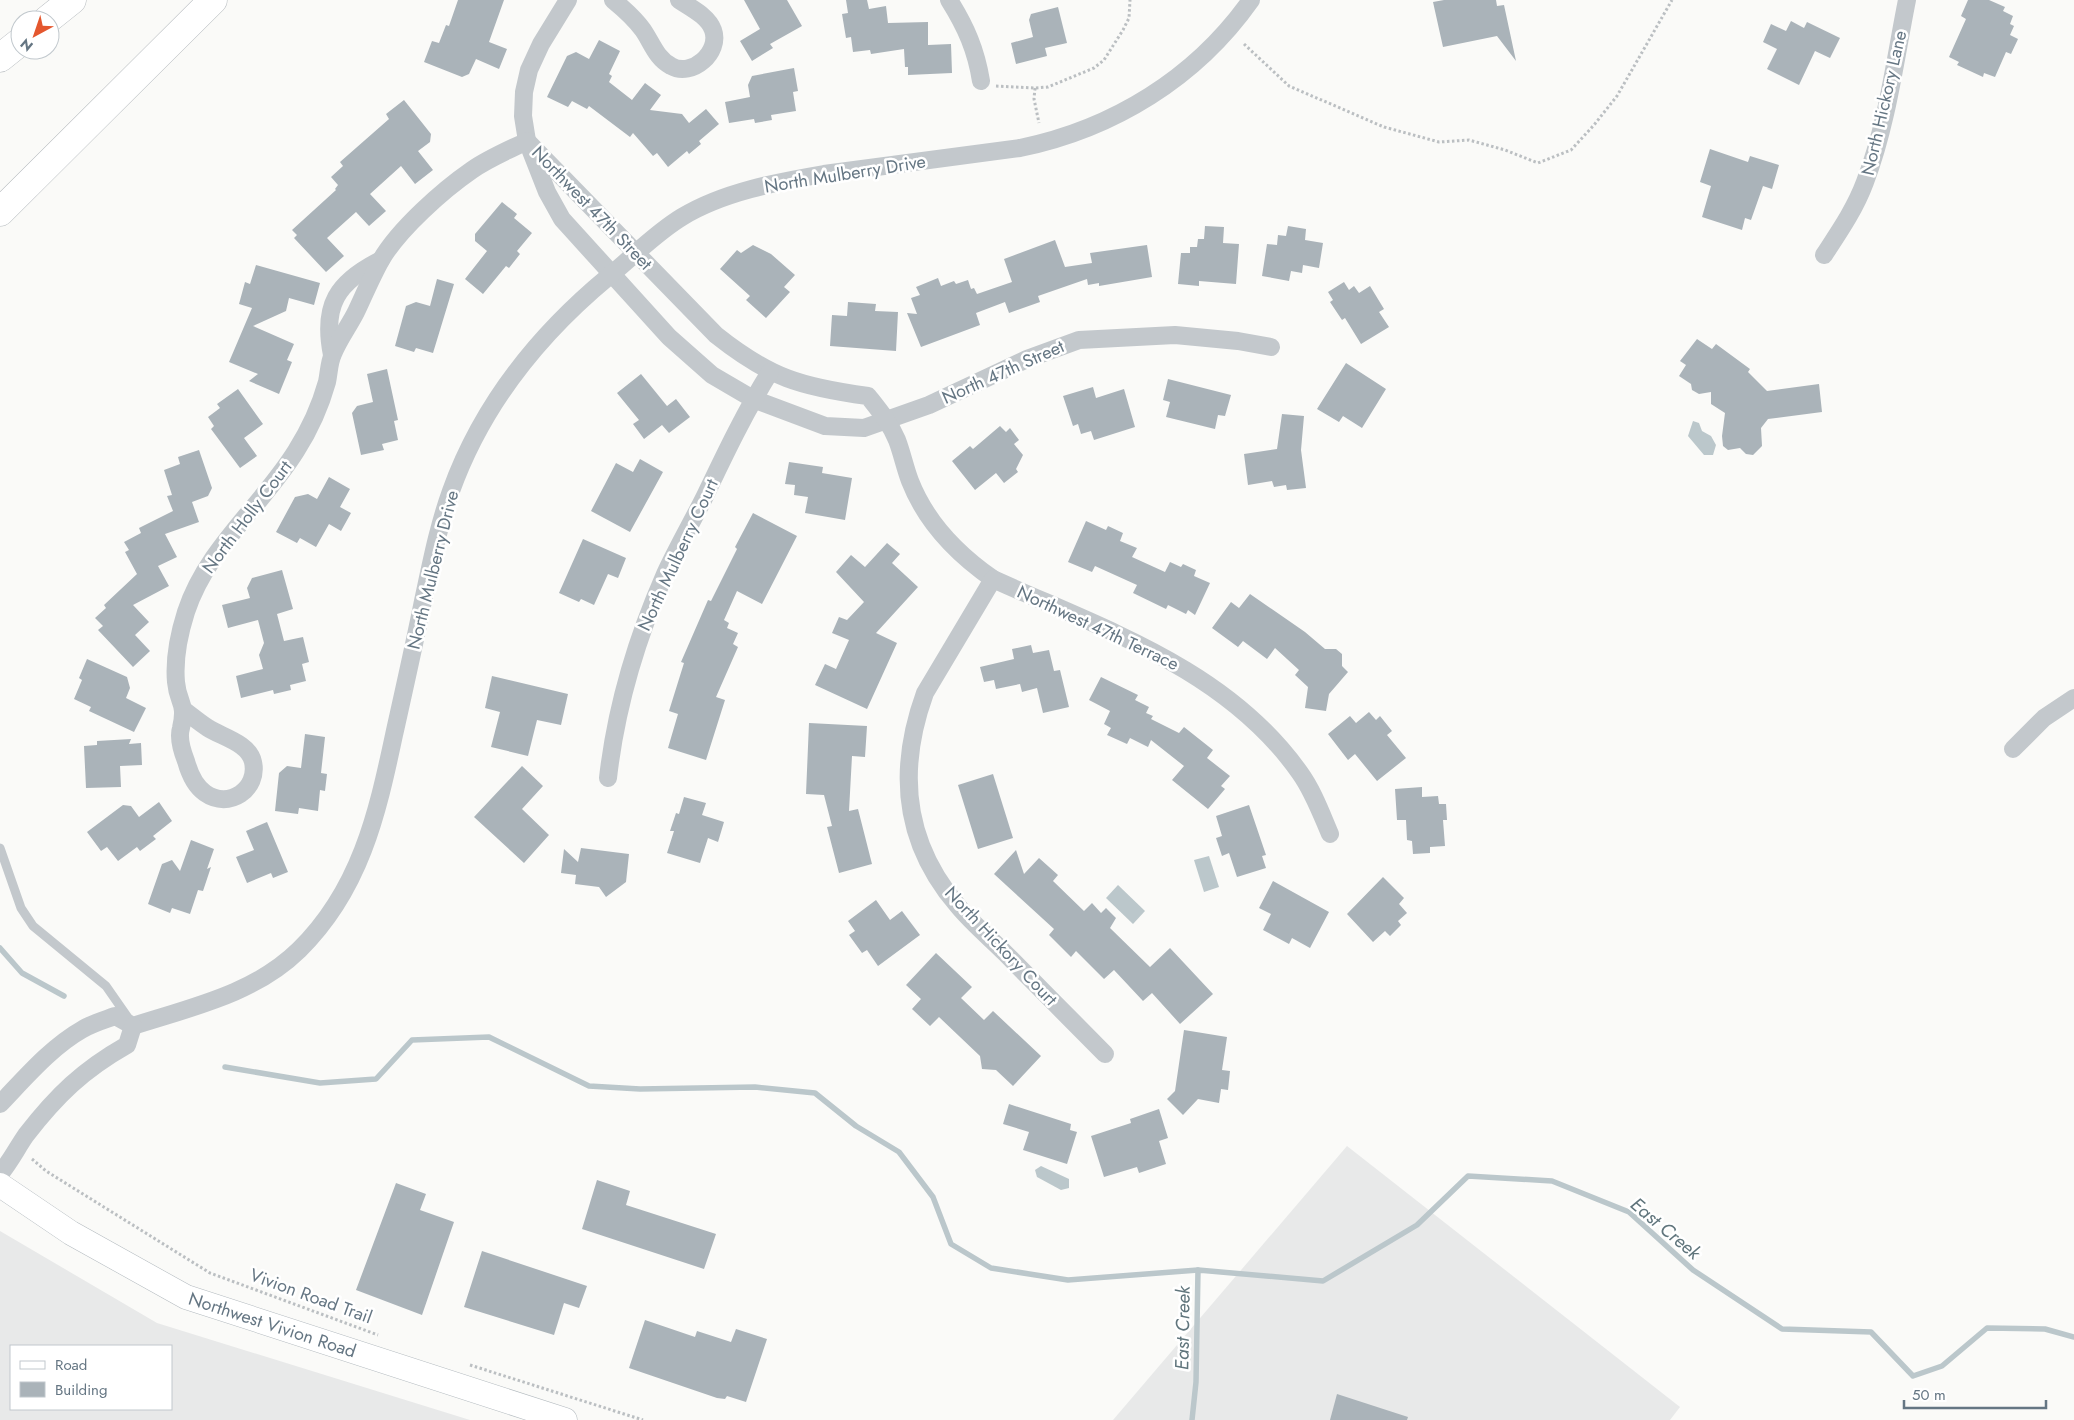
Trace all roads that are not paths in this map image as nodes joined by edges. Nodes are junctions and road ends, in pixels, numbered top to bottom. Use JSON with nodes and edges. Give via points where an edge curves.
{"nodes":[{"id":1,"x":72,"y":0,"type":"edge"},
{"id":2,"x":213,"y":0,"type":"edge"},
{"id":3,"x":568,"y":0,"type":"edge"},
{"id":4,"x":613,"y":0,"type":"edge"},
{"id":5,"x":679,"y":0,"type":"edge"},
{"id":6,"x":949,"y":0,"type":"edge"},
{"id":7,"x":1251,"y":0,"type":"edge"},
{"id":8,"x":1907,"y":0,"type":"edge"},
{"id":9,"x":60,"y":10,"type":"edge"},
{"id":10,"x":10,"y":50,"type":"edge"},
{"id":11,"x":0,"y":58,"type":"edge"},
{"id":12,"x":981,"y":81,"type":"road end"},
{"id":13,"x":528,"y":141,"type":"junction"},
{"id":14,"x":0,"y":212,"type":"edge"},
{"id":15,"x":636,"y":251,"type":"junction"},
{"id":16,"x":1824,"y":255,"type":"dead end"},
{"id":17,"x":381,"y":260,"type":"junction"},
{"id":18,"x":611,"y":275,"type":"junction"},
{"id":19,"x":1271,"y":346,"type":"dead end"},
{"id":20,"x":332,"y":355,"type":"junction"},
{"id":21,"x":770,"y":372,"type":"junction"},
{"id":22,"x":753,"y":399,"type":"junction"},
{"id":23,"x":886,"y":418,"type":"junction"},
{"id":24,"x":933,"y":521,"type":"joint"},
{"id":25,"x":993,"y":579,"type":"junction"},
{"id":26,"x":2074,"y":698,"type":"edge"},
{"id":27,"x":185,"y":711,"type":"junction"},
{"id":28,"x":2013,"y":749,"type":"dead end"},
{"id":29,"x":608,"y":778,"type":"dead end"},
{"id":30,"x":1330,"y":834,"type":"dead end"},
{"id":31,"x":0,"y":848,"type":"edge"},
{"id":32,"x":133,"y":1026,"type":"junction"},
{"id":33,"x":1105,"y":1054,"type":"dead end"},
{"id":34,"x":0,"y":1104,"type":"edge"},
{"id":35,"x":0,"y":1174,"type":"edge"},
{"id":36,"x":0,"y":1185,"type":"edge"},
{"id":37,"x":565,"y":1420,"type":"edge"}],
"edges":[{"from":1,"to":9,"type":"highway"},
{"from":2,"to":14,"type":"highway"},
{"from":3,"to":13,"type":"street","via":[[529,70],[523,116]]},
{"from":4,"to":5,"type":"street","via":[[643,30],[659,56],[672,67],[687,69],[700,64],[709,54],[715,43],[714,30],[706,18]]},
{"from":6,"to":12,"type":"street","via":[[966,27],[976,53]]},
{"from":7,"to":15,"type":"street","name":"North Mulberry Drive","via":[[1219,38],[1174,80],[1149,99],[1091,128],[1044,144],[824,174],[764,186],[684,216]]},
{"from":8,"to":16,"type":"street","name":"North Hickory Lane","via":[[1880,132],[1865,182],[1846,222]]},
{"from":10,"to":11,"type":"highway"},
{"from":13,"to":15,"type":"street","name":"Northwest 47th Street"},
{"from":13,"to":17,"type":"street","name":"North Holly Court","via":[[474,169],[445,191],[410,224]]},
{"from":13,"to":18,"type":"street","name":"Northwest 47th Street","via":[[547,192],[562,219]]},
{"from":15,"to":18,"type":"street","name":"North Mulberry Drive"},
{"from":15,"to":21,"type":"street","name":"Northwest 47th Street","via":[[716,335]]},
{"from":17,"to":20,"type":"street","name":"North Holly Court"},
{"from":17,"to":20,"type":"street","name":"North Holly Court","via":[[361,270],[345,285],[335,301],[329,316]]},
{"from":18,"to":22,"type":"street","name":"Northwest 47th Street","via":[[689,355],[712,375]]},
{"from":18,"to":32,"type":"street","name":"North Mulberry Drive","via":[[555,325],[518,368],[486,416],[461,465],[435,547],[375,818],[359,864],[343,894],[312,936],[268,975],[234,994]]},
{"from":19,"to":23,"type":"street","name":"North 47th Street","via":[[1175,335],[1079,340],[1027,359],[929,405]]},
{"from":20,"to":27,"type":"street","name":"North Holly Court","via":[[319,408],[306,436],[289,463],[206,567],[186,611],[176,661],[176,684]]},
{"from":21,"to":22,"type":"street","name":"North Mulberry Court"},
{"from":21,"to":23,"type":"street","name":"Northwest 47th Street","via":[[794,383],[868,396]]},
{"from":22,"to":23,"type":"street","name":"Northwest 47th Street","via":[[825,426],[864,428]]},
{"from":22,"to":29,"type":"street","name":"North Mulberry Court","via":[[649,613],[622,692],[612,737]]},
{"from":23,"to":24,"type":"street","name":"Northwest 47th Street","via":[[897,440],[910,482]]},
{"from":24,"to":25,"type":"street","name":"Northwest 47th Terrace","via":[[948,542]]},
{"from":25,"to":30,"type":"street","name":"Northwest 47th Terrace","via":[[1140,644],[1213,686],[1280,747],[1308,787]]},
{"from":25,"to":33,"type":"street","name":"North Hickory Court","via":[[925,693],[919,710],[909,758],[909,804],[914,826],[933,872],[958,906]]},
{"from":26,"to":28,"type":"street","via":[[2044,718]]},
{"from":27,"to":27,"type":"street","name":"North Holly Court","via":[[180,733],[182,751],[196,784],[215,799],[228,800],[241,795],[252,783],[255,771],[252,757]]},
{"from":31,"to":32,"type":"lane","via":[[21,908],[33,926],[106,986]]},
{"from":32,"to":34,"type":"street","via":[[115,1016],[83,1029],[31,1072]]},
{"from":32,"to":35,"type":"street","via":[[127,1045],[97,1062],[72,1082],[46,1110]]},
{"from":36,"to":37,"type":"main road","name":"Northwest Vivion Road","via":[[71,1233],[186,1297]]}]}
